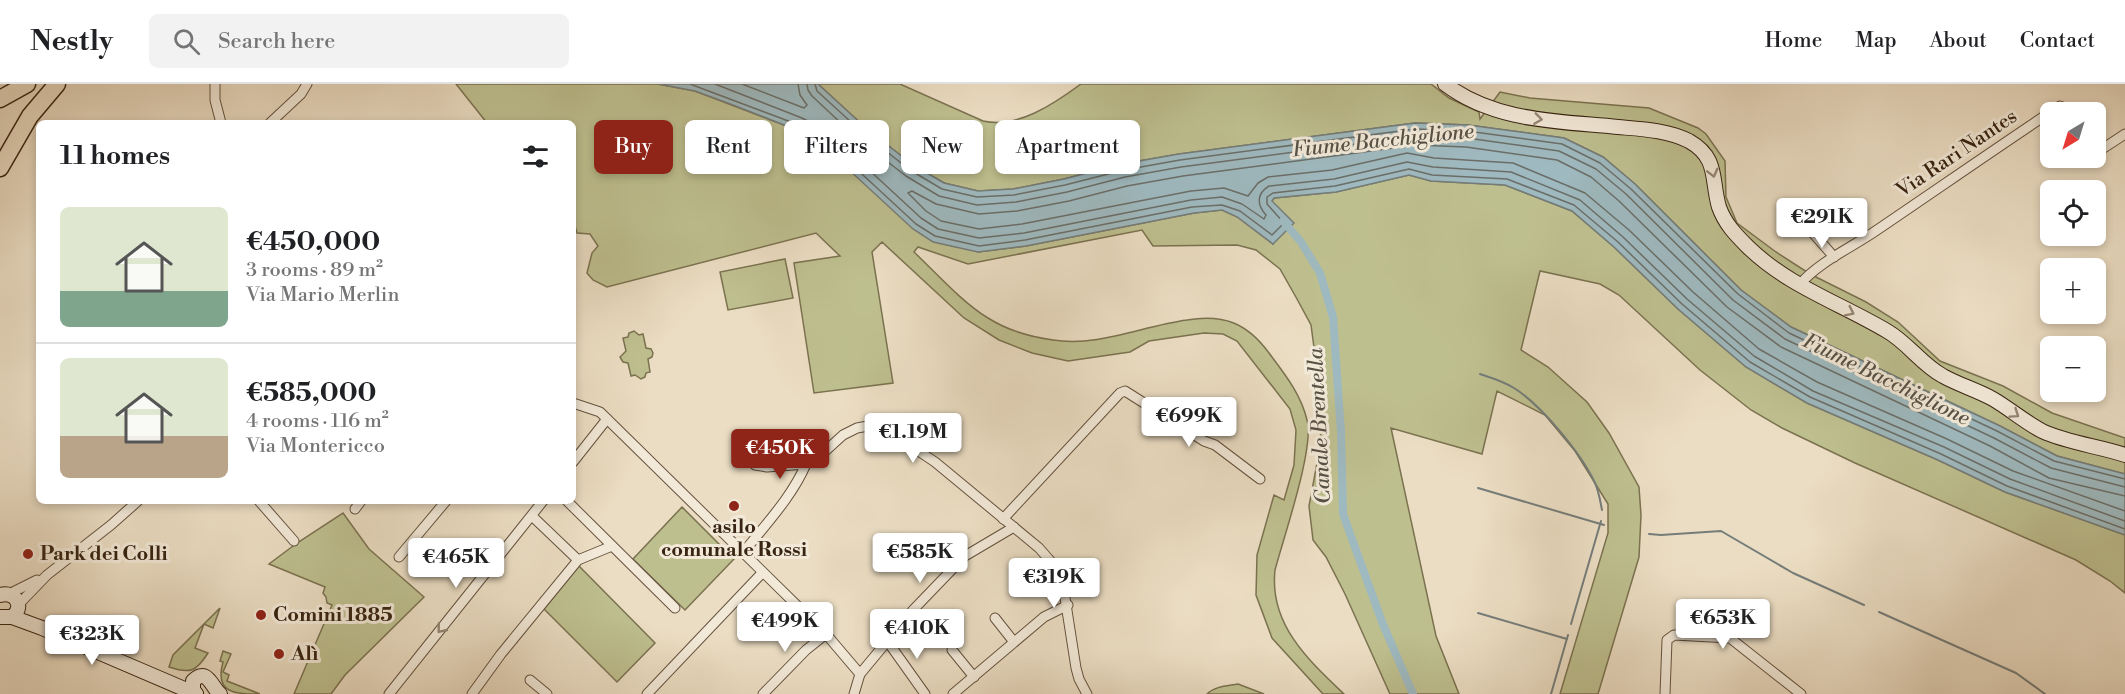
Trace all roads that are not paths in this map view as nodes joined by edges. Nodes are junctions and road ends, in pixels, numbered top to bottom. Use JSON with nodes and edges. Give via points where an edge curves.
{"nodes":[{"id":1,"x":8,"y":84,"type":"edge"},
{"id":2,"x":27,"y":84,"type":"edge"},
{"id":3,"x":57,"y":84,"type":"edge"},
{"id":4,"x":215,"y":84,"type":"edge"},
{"id":5,"x":307,"y":84,"type":"edge"},
{"id":6,"x":1445,"y":84,"type":"edge"},
{"id":7,"x":0,"y":88,"type":"edge"},
{"id":8,"x":0,"y":99,"type":"edge"},
{"id":9,"x":2040,"y":118,"type":"edge"},
{"id":10,"x":220,"y":120,"type":"edge"},
{"id":11,"x":273,"y":120,"type":"edge"},
{"id":12,"x":2125,"y":134,"type":"edge"},
{"id":13,"x":2106,"y":146,"type":"edge"},
{"id":14,"x":0,"y":168,"type":"edge"},
{"id":15,"x":1798,"y":216,"type":"dead end"},
{"id":16,"x":1834,"y":257,"type":"junction"},
{"id":17,"x":1799,"y":285,"type":"junction"},
{"id":18,"x":576,"y":404,"type":"edge"},
{"id":19,"x":607,"y":419,"type":"junction"},
{"id":20,"x":2125,"y":454,"type":"edge"},
{"id":21,"x":576,"y":458,"type":"edge"},
{"id":22,"x":806,"y":464,"type":"junction"},
{"id":23,"x":755,"y":465,"type":"dead end"},
{"id":24,"x":1260,"y":479,"type":"dead end"},
{"id":25,"x":135,"y":504,"type":"edge"},
{"id":26,"x":262,"y":504,"type":"edge"},
{"id":27,"x":443,"y":504,"type":"edge"},
{"id":28,"x":541,"y":504,"type":"edge"},
{"id":29,"x":570,"y":504,"type":"edge"},
{"id":30,"x":532,"y":516,"type":"junction"},
{"id":31,"x":1003,"y":519,"type":"junction"},
{"id":32,"x":1014,"y":527,"type":"junction"},
{"id":33,"x":294,"y":541,"type":"dead end"},
{"id":34,"x":612,"y":546,"type":"junction"},
{"id":35,"x":743,"y":553,"type":"junction"},
{"id":36,"x":399,"y":557,"type":"dead end"},
{"id":37,"x":578,"y":560,"type":"junction"},
{"id":38,"x":762,"y":573,"type":"junction"},
{"id":39,"x":47,"y":575,"type":"junction"},
{"id":40,"x":4,"y":594,"type":"edge"},
{"id":41,"x":1068,"y":605,"type":"junction"},
{"id":42,"x":675,"y":608,"type":"dead end"},
{"id":43,"x":12,"y":613,"type":"edge"},
{"id":44,"x":995,"y":618,"type":"dead end"},
{"id":45,"x":0,"y":630,"type":"edge"},
{"id":46,"x":826,"y":634,"type":"junction"},
{"id":47,"x":888,"y":642,"type":"junction"},
{"id":48,"x":1014,"y":642,"type":"junction"},
{"id":49,"x":952,"y":650,"type":"dead end"},
{"id":50,"x":860,"y":674,"type":"junction"},
{"id":51,"x":158,"y":677,"type":"junction"},
{"id":52,"x":974,"y":677,"type":"junction"},
{"id":53,"x":195,"y":679,"type":"junction"},
{"id":54,"x":530,"y":680,"type":"dead end"},
{"id":55,"x":213,"y":691,"type":"edge"},
{"id":56,"x":1083,"y":693,"type":"edge"},
{"id":57,"x":196,"y":694,"type":"edge"},
{"id":58,"x":389,"y":694,"type":"edge"},
{"id":59,"x":472,"y":694,"type":"edge"},
{"id":60,"x":548,"y":694,"type":"edge"},
{"id":61,"x":647,"y":694,"type":"edge"},
{"id":62,"x":763,"y":694,"type":"edge"},
{"id":63,"x":854,"y":694,"type":"edge"},
{"id":64,"x":925,"y":694,"type":"edge"},
{"id":65,"x":953,"y":694,"type":"edge"},
{"id":66,"x":1665,"y":694,"type":"edge"},
{"id":67,"x":1801,"y":694,"type":"edge"}],
"edges":[{"from":1,"to":7,"type":"highway"},
{"from":2,"to":8,"type":"highway"},
{"from":3,"to":14,"type":"highway","via":[[30,116]]},
{"from":4,"to":10,"type":"street"},
{"from":5,"to":11,"type":"street"},
{"from":6,"to":17,"type":"street","one_way":true,"via":[[1465,98],[1500,112],[1646,130],[1690,142],[1708,157],[1720,207],[1731,230],[1763,260]]},
{"from":9,"to":16,"type":"street","name":"Via Rari Nantes"},
{"from":12,"to":13,"type":"street"},
{"from":15,"to":16,"type":"street"},
{"from":16,"to":17,"type":"street","name":"Via Rari Nantes"},
{"from":17,"to":20,"type":"street","one_way":true,"via":[[1891,332],[1943,376],[1993,399],[2043,431]]},
{"from":18,"to":19,"type":"street","via":[[600,412]]},
{"from":19,"to":21,"type":"street"},
{"from":19,"to":35,"type":"street"},
{"from":22,"to":23,"type":"street"},
{"from":22,"to":31,"type":"street","via":[[843,435],[868,426],[896,436],[934,462]]},
{"from":22,"to":35,"type":"street","via":[[780,507]]},
{"from":24,"to":31,"type":"street","via":[[1215,445],[1125,391]]},
{"from":25,"to":39,"type":"street"},
{"from":26,"to":33,"type":"street"},
{"from":27,"to":36,"type":"street"},
{"from":28,"to":30,"type":"street"},
{"from":29,"to":34,"type":"street"},
{"from":30,"to":37,"type":"street"},
{"from":30,"to":58,"type":"street","one_way":true},
{"from":31,"to":32,"type":"street"},
{"from":32,"to":41,"type":"street","via":[[1053,564]]},
{"from":32,"to":47,"type":"street","via":[[965,556]]},
{"from":34,"to":37,"type":"street"},
{"from":34,"to":42,"type":"street"},
{"from":35,"to":38,"type":"street"},
{"from":37,"to":59,"type":"street"},
{"from":38,"to":46,"type":"street"},
{"from":38,"to":61,"type":"street"},
{"from":39,"to":40,"type":"street"},
{"from":39,"to":43,"type":"street"},
{"from":40,"to":43,"type":"street","via":[[17,599]]},
{"from":41,"to":48,"type":"street","via":[[1044,617]]},
{"from":41,"to":56,"type":"street"},
{"from":43,"to":45,"type":"street"},
{"from":43,"to":51,"type":"street"},
{"from":44,"to":48,"type":"street"},
{"from":46,"to":50,"type":"street"},
{"from":46,"to":62,"type":"street"},
{"from":47,"to":50,"type":"street"},
{"from":47,"to":64,"type":"street"},
{"from":48,"to":52,"type":"street"},
{"from":49,"to":52,"type":"street"},
{"from":50,"to":63,"type":"street"},
{"from":51,"to":53,"type":"street"},
{"from":51,"to":57,"type":"street"},
{"from":52,"to":65,"type":"street"},
{"from":53,"to":55,"type":"street","via":[[206,677]]},
{"from":53,"to":57,"type":"street","via":[[192,687]]},
{"from":54,"to":60,"type":"street"},
{"from":66,"to":67,"type":"street","via":[[1667,640],[1674,635],[1730,638]]}]}
